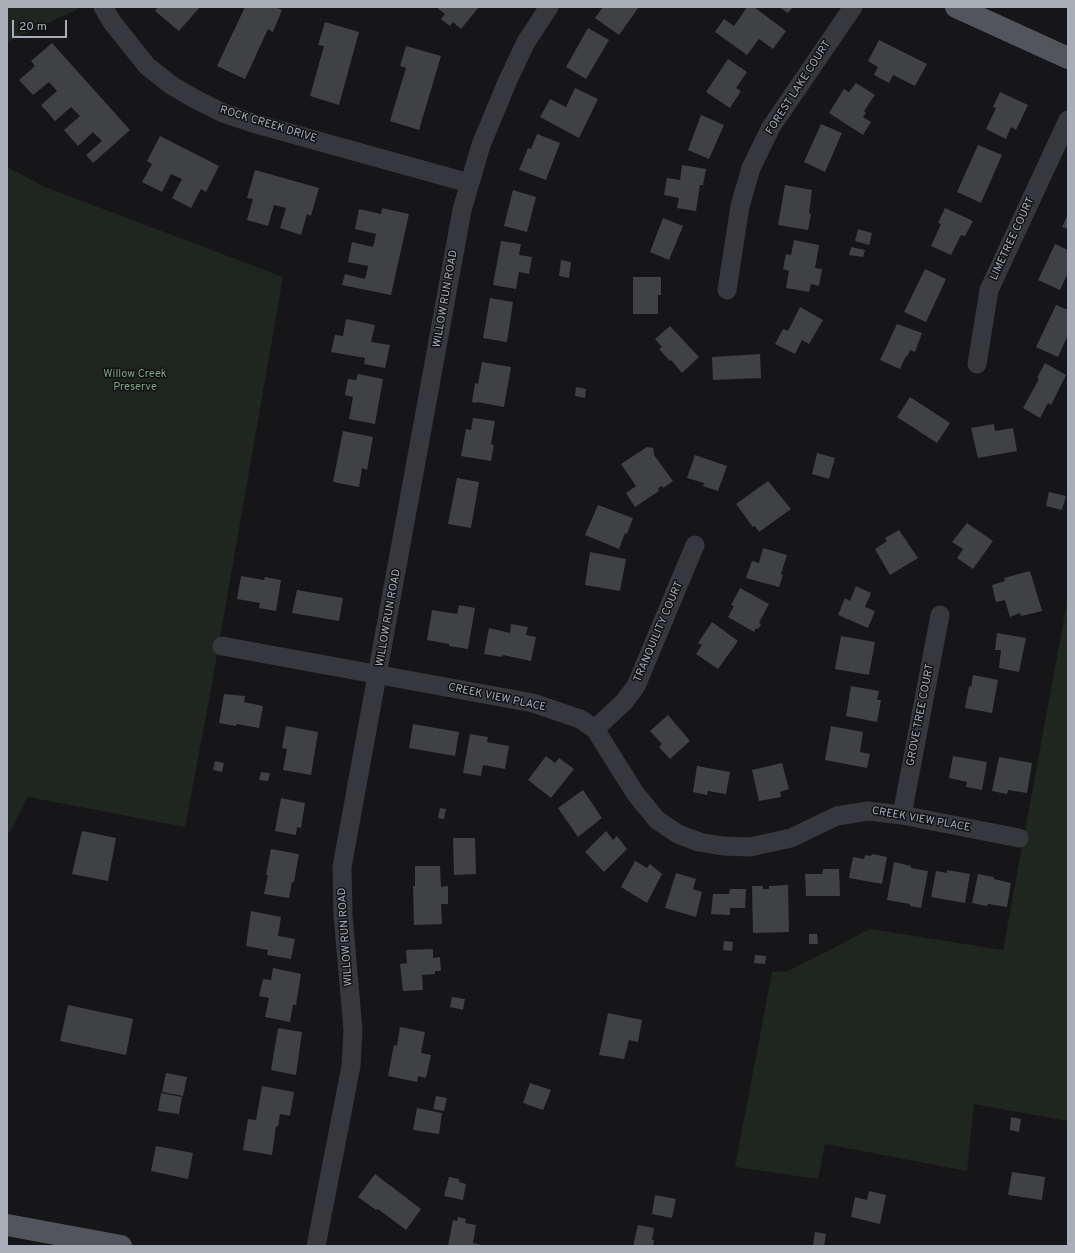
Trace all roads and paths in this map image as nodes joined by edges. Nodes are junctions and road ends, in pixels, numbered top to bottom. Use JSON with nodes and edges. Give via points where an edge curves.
{"nodes":[{"id":1,"x":103,"y":7,"type":"edge"},
{"id":2,"x":549,"y":7,"type":"edge"},
{"id":3,"x":853,"y":7,"type":"edge"},
{"id":4,"x":956,"y":7,"type":"edge"},
{"id":5,"x":1068,"y":58,"type":"edge"},
{"id":6,"x":1068,"y":120,"type":"edge"},
{"id":7,"x":469,"y":183,"type":"junction"},
{"id":8,"x":727,"y":290,"type":"dead end"},
{"id":9,"x":977,"y":364,"type":"dead end"},
{"id":10,"x":695,"y":545,"type":"dead end"},
{"id":11,"x":940,"y":615,"type":"dead end"},
{"id":12,"x":222,"y":646,"type":"dead end"},
{"id":13,"x":378,"y":675,"type":"junction"},
{"id":14,"x":595,"y":729,"type":"junction"},
{"id":15,"x":902,"y":815,"type":"junction"},
{"id":16,"x":1019,"y":838,"type":"dead end"},
{"id":17,"x":7,"y":1225,"type":"edge"},
{"id":18,"x":121,"y":1246,"type":"edge"},
{"id":19,"x":316,"y":1246,"type":"edge"}],
"edges":[{"from":1,"to":7,"type":"street","name":"ROCK CREEK DRIVE","via":[[146,66],[171,85],[223,113]]},
{"from":2,"to":7,"type":"street","name":"WILLOW RUN ROAD","via":[[526,42],[508,80],[481,145]]},
{"from":3,"to":8,"type":"street","name":"FOREST LAKE COURT","via":[[771,127],[751,168],[740,206]]},
{"from":4,"to":5,"type":"main road"},
{"from":6,"to":9,"type":"street","name":"LIMETREE COURT","via":[[989,290]]},
{"from":7,"to":13,"type":"street","name":"WILLOW RUN ROAD"},
{"from":10,"to":14,"type":"street","name":"TRANQUILITY COURT","via":[[636,686],[624,702]]},
{"from":11,"to":15,"type":"street","name":"GROVE TREE COURT"},
{"from":12,"to":13,"type":"street","name":"CREEK VIEW PLACE"},
{"from":13,"to":14,"type":"street","name":"CREEK VIEW PLACE","via":[[533,703],[580,719]]},
{"from":13,"to":19,"type":"street","name":"WILLOW RUN ROAD","via":[[342,867],[343,915],[353,1030],[351,1066]]},
{"from":14,"to":15,"type":"street","name":"CREEK VIEW PLACE","via":[[635,793],[657,820],[678,834],[699,842],[750,847],[791,838],[837,816],[868,811]]},
{"from":15,"to":16,"type":"street","name":"CREEK VIEW PLACE"},
{"from":17,"to":18,"type":"main road"}]}
